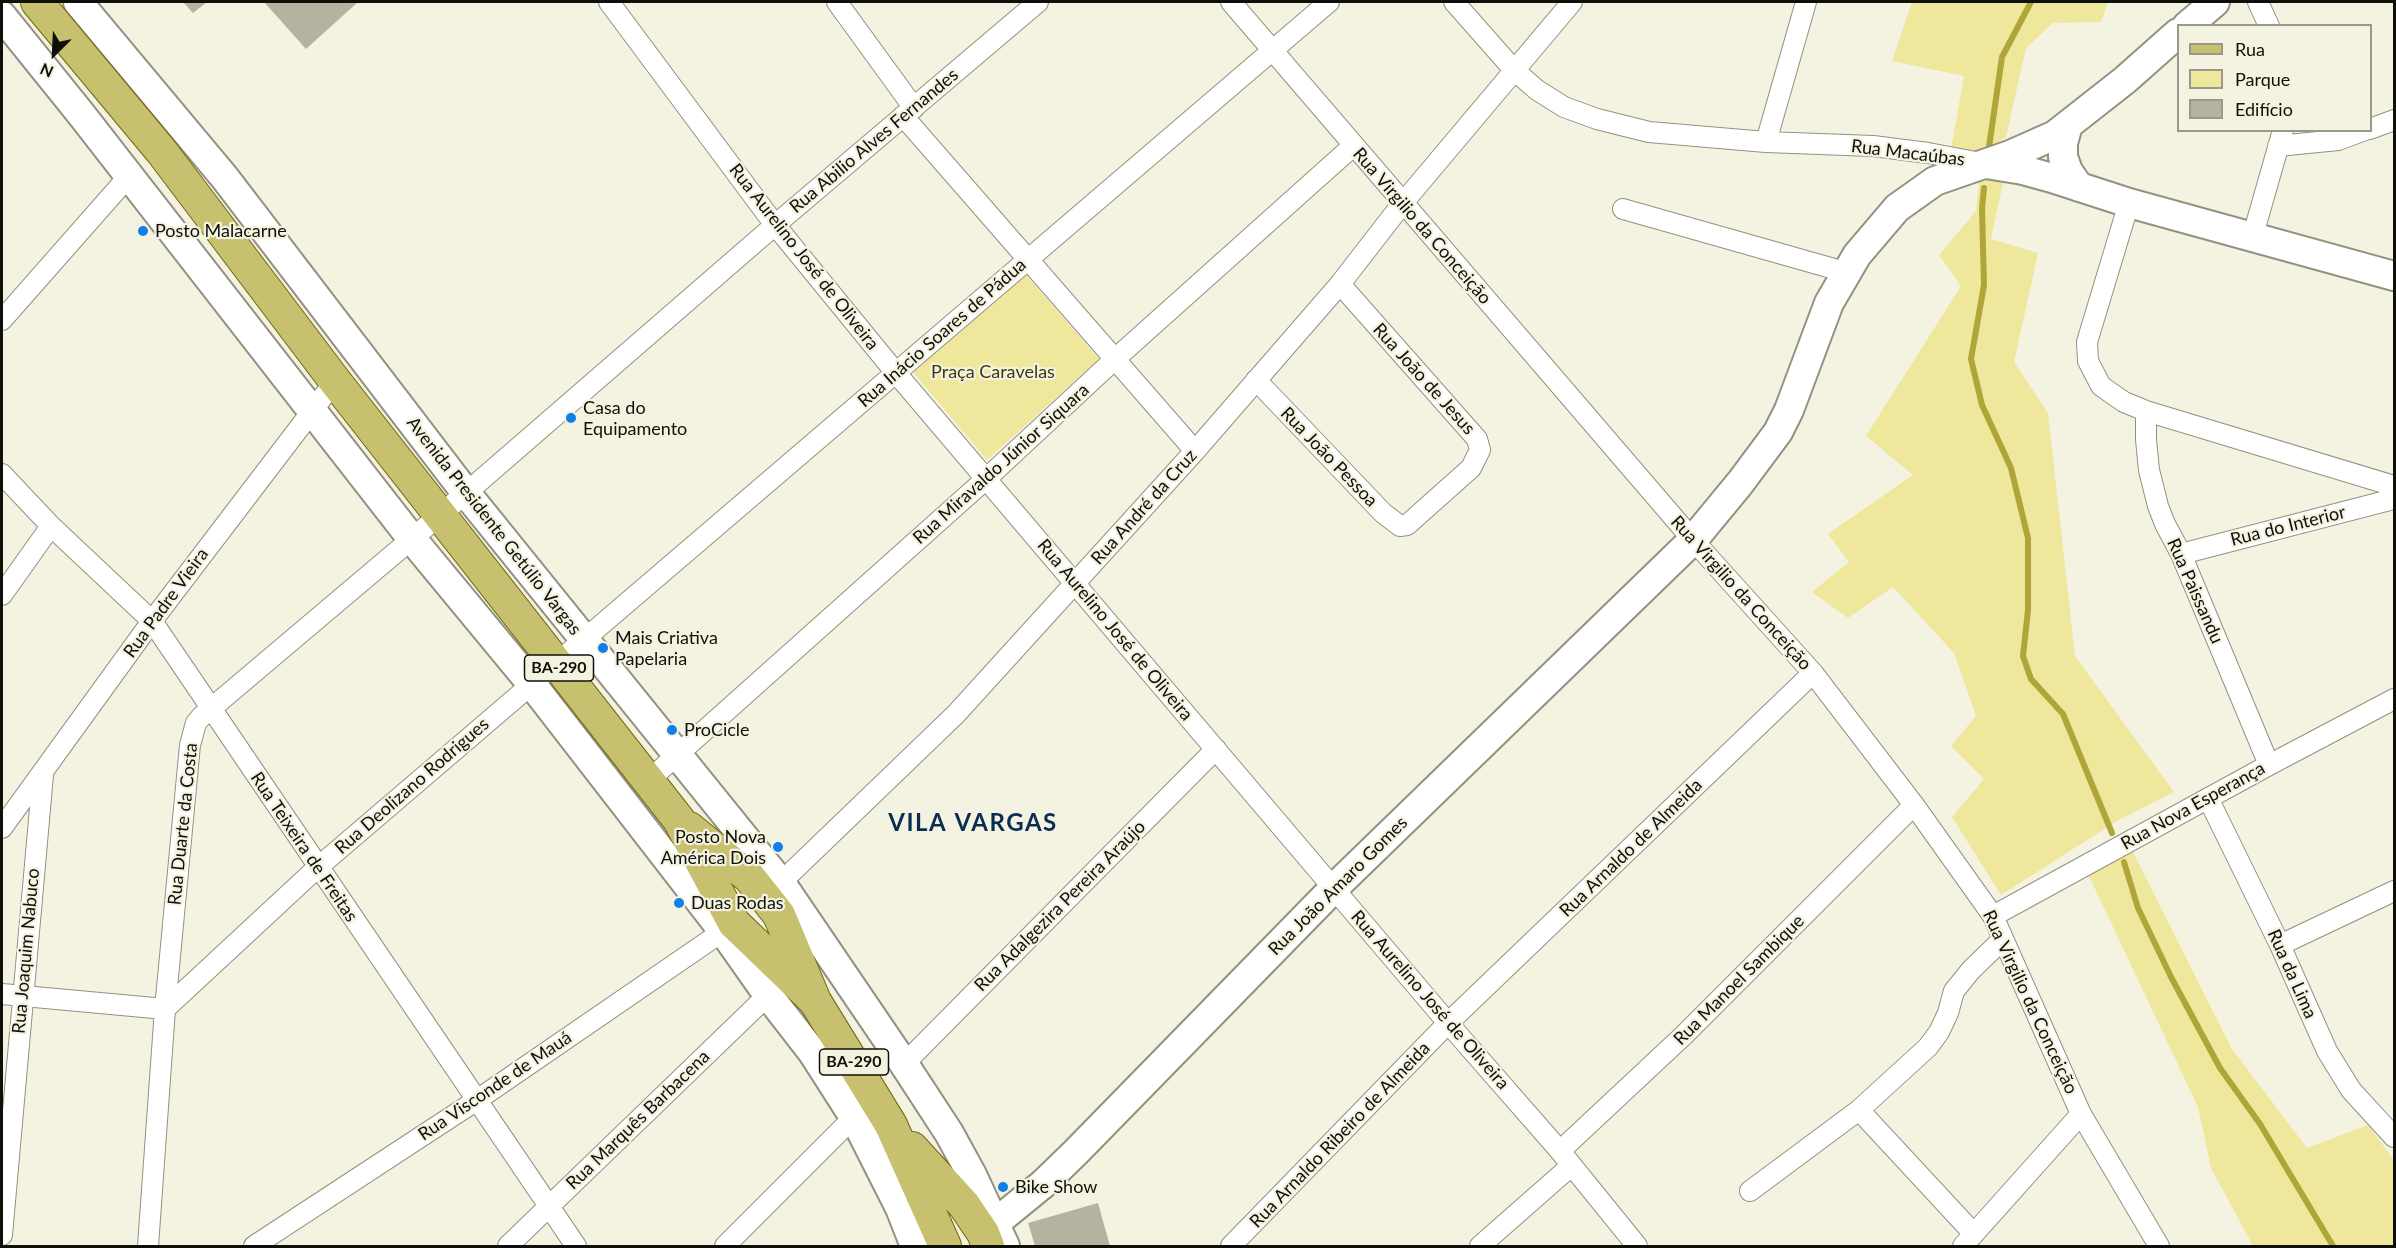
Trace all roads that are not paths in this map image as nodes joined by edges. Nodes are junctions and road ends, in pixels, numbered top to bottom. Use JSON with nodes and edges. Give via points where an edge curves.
{"nodes":[{"id":1,"x":37,"y":2,"type":"edge"},
{"id":2,"x":78,"y":2,"type":"edge"},
{"id":3,"x":609,"y":2,"type":"edge"},
{"id":4,"x":837,"y":2,"type":"edge"},
{"id":5,"x":1038,"y":2,"type":"edge"},
{"id":6,"x":1231,"y":2,"type":"edge"},
{"id":7,"x":1329,"y":2,"type":"edge"},
{"id":8,"x":1454,"y":2,"type":"edge"},
{"id":9,"x":1572,"y":2,"type":"edge"},
{"id":10,"x":1806,"y":2,"type":"edge"},
{"id":11,"x":2215,"y":2,"type":"edge"},
{"id":12,"x":2258,"y":2,"type":"edge"},
{"id":13,"x":2,"y":16,"type":"edge"},
{"id":14,"x":2189,"y":24,"type":"edge"},
{"id":15,"x":2268,"y":24,"type":"edge"},
{"id":16,"x":2177,"y":34,"type":"edge"},
{"id":17,"x":1272,"y":50,"type":"junction"},
{"id":18,"x":1514,"y":70,"type":"junction"},
{"id":19,"x":908,"y":112,"type":"junction"},
{"id":20,"x":2394,"y":120,"type":"edge"},
{"id":21,"x":2068,"y":125,"type":"junction"},
{"id":22,"x":2372,"y":128,"type":"edge"},
{"id":23,"x":2353,"y":132,"type":"edge"},
{"id":24,"x":2335,"y":135,"type":"edge"},
{"id":25,"x":2281,"y":138,"type":"edge"},
{"id":26,"x":1766,"y":142,"type":"junction"},
{"id":27,"x":1353,"y":146,"type":"junction"},
{"id":28,"x":1981,"y":164,"type":"junction"},
{"id":29,"x":217,"y":169,"type":"junction"},
{"id":30,"x":128,"y":177,"type":"junction"},
{"id":31,"x":2079,"y":187,"type":"junction"},
{"id":32,"x":190,"y":191,"type":"junction"},
{"id":33,"x":2129,"y":203,"type":"junction"},
{"id":34,"x":1402,"y":204,"type":"junction"},
{"id":35,"x":1623,"y":209,"type":"dead end"},
{"id":36,"x":775,"y":225,"type":"junction"},
{"id":37,"x":2253,"y":236,"type":"junction"},
{"id":38,"x":1027,"y":260,"type":"junction"},
{"id":39,"x":1845,"y":272,"type":"junction"},
{"id":40,"x":2394,"y":276,"type":"edge"},
{"id":41,"x":1340,"y":285,"type":"junction"},
{"id":42,"x":2,"y":320,"type":"edge"},
{"id":43,"x":1115,"y":359,"type":"junction"},
{"id":44,"x":896,"y":373,"type":"junction"},
{"id":45,"x":1257,"y":380,"type":"junction"},
{"id":46,"x":335,"y":381,"type":"junction"},
{"id":47,"x":310,"y":411,"type":"junction"},
{"id":48,"x":2146,"y":411,"type":"junction"},
{"id":49,"x":1195,"y":451,"type":"junction"},
{"id":50,"x":2,"y":474,"type":"edge"},
{"id":51,"x":987,"y":478,"type":"junction"},
{"id":52,"x":2394,"y":486,"type":"edge"},
{"id":53,"x":466,"y":494,"type":"junction"},
{"id":54,"x":2394,"y":499,"type":"edge"},
{"id":55,"x":441,"y":515,"type":"junction"},
{"id":56,"x":1407,"y":525,"type":"joint"},
{"id":57,"x":51,"y":526,"type":"junction"},
{"id":58,"x":412,"y":539,"type":"junction"},
{"id":59,"x":1693,"y":540,"type":"junction"},
{"id":60,"x":2181,"y":554,"type":"junction"},
{"id":61,"x":1075,"y":583,"type":"junction"},
{"id":62,"x":2,"y":595,"type":"edge"},
{"id":63,"x":152,"y":621,"type":"junction"},
{"id":64,"x":583,"y":640,"type":"junction"},
{"id":65,"x":555,"y":663,"type":"junction"},
{"id":66,"x":1813,"y":673,"type":"junction"},
{"id":67,"x":531,"y":683,"type":"junction"},
{"id":68,"x":2394,"y":699,"type":"edge"},
{"id":69,"x":210,"y":708,"type":"junction"},
{"id":70,"x":1216,"y":749,"type":"junction"},
{"id":71,"x":677,"y":756,"type":"junction"},
{"id":72,"x":2269,"y":765,"type":"junction"},
{"id":73,"x":43,"y":773,"type":"junction"},
{"id":74,"x":649,"y":780,"type":"junction"},
{"id":75,"x":2208,"y":798,"type":"junction"},
{"id":76,"x":1914,"y":805,"type":"junction"},
{"id":77,"x":679,"y":820,"type":"junction"},
{"id":78,"x":2,"y":828,"type":"edge"},
{"id":79,"x":317,"y":868,"type":"junction"},
{"id":80,"x":1334,"y":888,"type":"junction"},
{"id":81,"x":2394,"y":891,"type":"edge"},
{"id":82,"x":769,"y":894,"type":"junction"},
{"id":83,"x":1993,"y":916,"type":"junction"},
{"id":84,"x":732,"y":924,"type":"junction"},
{"id":85,"x":2003,"y":939,"type":"junction"},
{"id":86,"x":2280,"y":945,"type":"junction"},
{"id":87,"x":2,"y":994,"type":"edge"},
{"id":88,"x":768,"y":995,"type":"junction"},
{"id":89,"x":21,"y":996,"type":"junction"},
{"id":90,"x":815,"y":1001,"type":"junction"},
{"id":91,"x":165,"y":1009,"type":"junction"},
{"id":92,"x":1448,"y":1023,"type":"junction"},
{"id":93,"x":904,"y":1064,"type":"junction"},
{"id":94,"x":477,"y":1100,"type":"junction"},
{"id":95,"x":1859,"y":1110,"type":"junction"},
{"id":96,"x":2081,"y":1114,"type":"junction"},
{"id":97,"x":854,"y":1117,"type":"junction"},
{"id":98,"x":891,"y":1125,"type":"junction"},
{"id":99,"x":2394,"y":1137,"type":"edge"},
{"id":100,"x":1566,"y":1158,"type":"junction"},
{"id":101,"x":1750,"y":1191,"type":"dead end"},
{"id":102,"x":964,"y":1205,"type":"junction"},
{"id":103,"x":548,"y":1207,"type":"junction"},
{"id":104,"x":940,"y":1233,"type":"edge"},
{"id":105,"x":2,"y":1235,"type":"edge"},
{"id":106,"x":993,"y":1237,"type":"edge"},
{"id":107,"x":1969,"y":1240,"type":"edge"},
{"id":108,"x":148,"y":1246,"type":"edge"},
{"id":109,"x":254,"y":1246,"type":"edge"},
{"id":110,"x":508,"y":1246,"type":"edge"},
{"id":111,"x":576,"y":1246,"type":"edge"},
{"id":112,"x":725,"y":1246,"type":"edge"},
{"id":113,"x":915,"y":1246,"type":"edge"},
{"id":114,"x":1231,"y":1246,"type":"edge"},
{"id":115,"x":1480,"y":1246,"type":"edge"},
{"id":116,"x":1637,"y":1246,"type":"edge"},
{"id":117,"x":2159,"y":1246,"type":"edge"}],
"edges":[{"from":1,"to":32,"type":"main road","name":"Avenida Presidente Getúlio Vargas","number":"BA-290","via":[[114,92]]},
{"from":2,"to":29,"type":"street","name":"Avenida Presidente Getúlio Vargas"},
{"from":3,"to":36,"type":"street","name":"Rua Aurelino José de Oliveira"},
{"from":4,"to":19,"type":"street"},
{"from":5,"to":19,"type":"street","name":"Rua Abilio Alves Fernandes"},
{"from":6,"to":17,"type":"street","name":"Rua Virgilio da Conceição"},
{"from":7,"to":17,"type":"street","name":"Rua Inácio Soares de Pádua"},
{"from":8,"to":18,"type":"street","name":"Rua Macaúbas"},
{"from":9,"to":18,"type":"street","name":"Rua André da Cruz"},
{"from":10,"to":26,"type":"street"},
{"from":11,"to":14,"type":"street"},
{"from":12,"to":15,"type":"street"},
{"from":13,"to":30,"type":"street","name":"Avenida Presidente Getúlio Vargas"},
{"from":16,"to":21,"type":"street","name":"Rua João Amaro Gomes"},
{"from":17,"to":27,"type":"street","name":"Rua Virgilio da Conceição"},
{"from":17,"to":38,"type":"street","name":"Rua Inácio Soares de Pádua"},
{"from":18,"to":26,"type":"street","name":"Rua Macaúbas","via":[[1564,107],[1597,119],[1649,132]]},
{"from":18,"to":34,"type":"street","name":"Rua André da Cruz"},
{"from":19,"to":36,"type":"street","name":"Rua Abilio Alves Fernandes"},
{"from":19,"to":38,"type":"street"},
{"from":20,"to":22,"type":"street"},
{"from":21,"to":28,"type":"street","name":"Rua João Amaro Gomes","via":[[2031,147]]},
{"from":21,"to":31,"type":"street","via":[[2063,157]]},
{"from":23,"to":24,"type":"street"},
{"from":24,"to":25,"type":"street"},
{"from":25,"to":37,"type":"street"},
{"from":26,"to":28,"type":"street","name":"Rua Macaúbas","via":[[1873,146]]},
{"from":27,"to":34,"type":"street","name":"Rua Virgilio da Conceição"},
{"from":27,"to":43,"type":"street","name":"Rua Miravaldo Júnior Siquara"},
{"from":28,"to":31,"type":"street","name":"Rua Macaúbas","via":[[2024,170]]},
{"from":28,"to":39,"type":"street","name":"Rua João Amaro Gomes","via":[[1921,189],[1897,208]]},
{"from":29,"to":32,"type":"street"},
{"from":29,"to":53,"type":"street","name":"Avenida Presidente Getúlio Vargas"},
{"from":30,"to":42,"type":"street"},
{"from":30,"to":47,"type":"street","name":"Avenida Presidente Getúlio Vargas"},
{"from":31,"to":33,"type":"street","name":"Rua Macaúbas"},
{"from":32,"to":46,"type":"main road","name":"Avenida Presidente Getúlio Vargas","number":"BA-290"},
{"from":33,"to":37,"type":"street","name":"Rua Macaúbas"},
{"from":33,"to":48,"type":"street","via":[[2087,352],[2101,386]]},
{"from":34,"to":41,"type":"street","name":"Rua André da Cruz"},
{"from":34,"to":59,"type":"street","name":"Rua Virgilio da Conceição"},
{"from":35,"to":39,"type":"street"},
{"from":36,"to":44,"type":"street","name":"Rua Aurelino José de Oliveira"},
{"from":36,"to":53,"type":"street","name":"Rua Abilio Alves Fernandes"},
{"from":37,"to":40,"type":"street","name":"Rua Macaúbas"},
{"from":38,"to":43,"type":"street"},
{"from":38,"to":44,"type":"street","name":"Rua Inácio Soares de Pádua"},
{"from":39,"to":59,"type":"street","name":"Rua João Amaro Gomes","via":[[1828,303],[1778,432]]},
{"from":41,"to":45,"type":"street","name":"Rua André da Cruz"},
{"from":41,"to":56,"type":"street","name":"Rua João de Jesus","via":[[1477,439],[1480,450],[1471,468]]},
{"from":43,"to":49,"type":"street"},
{"from":43,"to":51,"type":"street","name":"Rua Miravaldo Júnior Siquara"},
{"from":44,"to":51,"type":"street","name":"Rua Aurelino José de Oliveira"},
{"from":44,"to":64,"type":"street","name":"Rua Inácio Soares de Pádua"},
{"from":45,"to":49,"type":"street","name":"Rua André da Cruz"},
{"from":45,"to":56,"type":"street","name":"Rua João Pessoa","via":[[1388,518],[1400,526]]},
{"from":46,"to":47,"type":"street","name":"Rua Padre Vieira"},
{"from":46,"to":55,"type":"main road","name":"Avenida Presidente Getúlio Vargas","number":"BA-290"},
{"from":47,"to":58,"type":"street","name":"Avenida Presidente Getúlio Vargas"},
{"from":47,"to":63,"type":"street","name":"Rua Padre Vieira"},
{"from":48,"to":52,"type":"street"},
{"from":48,"to":60,"type":"street","name":"Rua Paissandu","via":[[2153,490],[2164,524]]},
{"from":49,"to":61,"type":"street","name":"Rua André da Cruz"},
{"from":50,"to":57,"type":"street","name":"Rua Teixeira de Freitas"},
{"from":51,"to":61,"type":"street","name":"Rua Aurelino José de Oliveira"},
{"from":51,"to":71,"type":"street","name":"Rua Miravaldo Júnior Siquara"},
{"from":53,"to":55,"type":"street","name":"Rua Abilio Alves Fernandes"},
{"from":53,"to":64,"type":"street","name":"Avenida Presidente Getúlio Vargas"},
{"from":54,"to":60,"type":"street","name":"Rua do Interior"},
{"from":55,"to":58,"type":"street","name":"Rua Duarte da Costa"},
{"from":55,"to":65,"type":"main road","name":"Avenida Presidente Getúlio Vargas","number":"BA-290"},
{"from":57,"to":62,"type":"street"},
{"from":57,"to":63,"type":"street","name":"Rua Teixeira de Freitas"},
{"from":58,"to":67,"type":"street","name":"Avenida Presidente Getúlio Vargas"},
{"from":58,"to":69,"type":"street","name":"Rua Duarte da Costa"},
{"from":59,"to":66,"type":"street","name":"Rua Virgilio da Conceição"},
{"from":59,"to":80,"type":"street","name":"Rua João Amaro Gomes"},
{"from":60,"to":72,"type":"street","name":"Rua Paissandu"},
{"from":61,"to":70,"type":"street","name":"Rua Aurelino José de Oliveira"},
{"from":61,"to":82,"type":"street","name":"Rua André da Cruz","via":[[956,714]]},
{"from":63,"to":69,"type":"street","name":"Rua Teixeira de Freitas"},
{"from":63,"to":73,"type":"street","name":"Rua Padre Vieira"},
{"from":64,"to":65,"type":"street","name":"Rua Inácio Soares de Pádua"},
{"from":64,"to":71,"type":"street","name":"Avenida Presidente Getúlio Vargas"},
{"from":65,"to":67,"type":"street","name":"Rua Deolizano Rodrigues"},
{"from":65,"to":74,"type":"main road","name":"Avenida Presidente Getúlio Vargas","number":"BA-290"},
{"from":66,"to":76,"type":"street","name":"Rua Virgilio da Conceição"},
{"from":66,"to":92,"type":"street","name":"Rua Arnaldo de Almeida"},
{"from":67,"to":79,"type":"street","name":"Rua Deolizano Rodrigues"},
{"from":67,"to":84,"type":"street","name":"Avenida Presidente Getúlio Vargas"},
{"from":68,"to":72,"type":"street","name":"Rua Nova Esperança"},
{"from":69,"to":79,"type":"street","name":"Rua Teixeira de Freitas"},
{"from":69,"to":91,"type":"street","name":"Rua Duarte da Costa","via":[[196,723],[190,745]]},
{"from":70,"to":80,"type":"street","name":"Rua Aurelino José de Oliveira"},
{"from":70,"to":93,"type":"street","name":"Rua Adalgezira Pereira Araújo"},
{"from":71,"to":74,"type":"street","name":"Rua Miravaldo Júnior Siquara"},
{"from":71,"to":82,"type":"street","name":"Avenida Presidente Getúlio Vargas"},
{"from":72,"to":75,"type":"street","name":"Rua Nova Esperança"},
{"from":73,"to":78,"type":"street","name":"Rua Padre Vieira"},
{"from":73,"to":89,"type":"street","name":"Rua Joaquim Nabuco"},
{"from":74,"to":77,"type":"main road","name":"Avenida Presidente Getúlio Vargas","number":"BA-290"},
{"from":75,"to":83,"type":"street","name":"Rua Nova Esperança"},
{"from":75,"to":86,"type":"street","name":"Rua da Lima"},
{"from":76,"to":83,"type":"street","name":"Rua Virgilio da Conceição"},
{"from":76,"to":100,"type":"street","name":"Rua Manoel Sambique"},
{"from":77,"to":82,"type":"main road","name":"Avenida Presidente Getúlio Vargas","number":"BA-290"},
{"from":77,"to":84,"type":"main road","name":"Avenida Presidente Getúlio Vargas","number":"BA-290"},
{"from":79,"to":91,"type":"street","name":"Rua Deolizano Rodrigues"},
{"from":79,"to":94,"type":"street","name":"Rua Teixeira de Freitas"},
{"from":80,"to":92,"type":"street","name":"Rua Aurelino José de Oliveira"},
{"from":80,"to":106,"type":"street","name":"Rua João Amaro Gomes"},
{"from":81,"to":86,"type":"street"},
{"from":82,"to":84,"type":"main road","via":[[732,886]]},
{"from":82,"to":84,"type":"main road","via":[[767,938]]},
{"from":82,"to":90,"type":"main road","name":"Avenida Presidente Getúlio Vargas","number":"BA-290"},
{"from":82,"to":93,"type":"street","name":"Avenida Presidente Getúlio Vargas"},
{"from":83,"to":85,"type":"street","name":"Rua Virgilio da Conceição"},
{"from":84,"to":88,"type":"street","name":"Avenida Presidente Getúlio Vargas"},
{"from":84,"to":90,"type":"main road","name":"Avenida Presidente Getúlio Vargas","number":"BA-290"},
{"from":84,"to":94,"type":"street","name":"Rua Visconde de Mauá"},
{"from":85,"to":95,"type":"street","via":[[1954,991],[1943,1023],[1928,1047]]},
{"from":85,"to":96,"type":"street","name":"Rua Virgilio da Conceição"},
{"from":86,"to":99,"type":"street","name":"Rua da Lima","via":[[2327,1051],[2350,1090]]},
{"from":87,"to":89,"type":"street"},
{"from":88,"to":97,"type":"street","name":"Avenida Presidente Getúlio Vargas","via":[[813,1053]]},
{"from":88,"to":103,"type":"street","name":"Rua Marquês Barbacena"},
{"from":89,"to":91,"type":"street"},
{"from":89,"to":105,"type":"street","name":"Rua Joaquim Nabuco"},
{"from":90,"to":98,"type":"main road","name":"Avenida Presidente Getúlio Vargas","number":"BA-290"},
{"from":91,"to":108,"type":"street","name":"Rua Duarte da Costa"},
{"from":92,"to":100,"type":"street","name":"Rua Aurelino José de Oliveira"},
{"from":92,"to":114,"type":"street","name":"Rua Arnaldo Ribeiro de Almeida"},
{"from":93,"to":106,"type":"street","name":"Avenida Presidente Getúlio Vargas","via":[[955,1144]]},
{"from":94,"to":103,"type":"street","name":"Rua Teixeira de Freitas"},
{"from":94,"to":109,"type":"street","name":"Rua Visconde de Mauá"},
{"from":95,"to":101,"type":"street"},
{"from":95,"to":107,"type":"street"},
{"from":96,"to":107,"type":"street"},
{"from":96,"to":117,"type":"street","name":"Rua Virgilio da Conceição"},
{"from":97,"to":112,"type":"street"},
{"from":97,"to":113,"type":"street","name":"Avenida Presidente Getúlio Vargas"},
{"from":98,"to":102,"type":"main road","name":"Avenida Presidente Getúlio Vargas"},
{"from":98,"to":104,"type":"main road","name":"Avenida Presidente Getúlio Vargas","number":"BA-290"},
{"from":100,"to":115,"type":"street","name":"Rua Manoel Sambique"},
{"from":100,"to":116,"type":"street","name":"Rua Aurelino José de Oliveira"},
{"from":102,"to":104,"type":"main road","via":[[949,1209]]},
{"from":102,"to":106,"type":"main road","name":"Avenida Presidente Getúlio Vargas"},
{"from":103,"to":110,"type":"street","name":"Rua Marquês Barbacena"},
{"from":103,"to":111,"type":"street","name":"Rua Teixeira de Freitas"}]}
